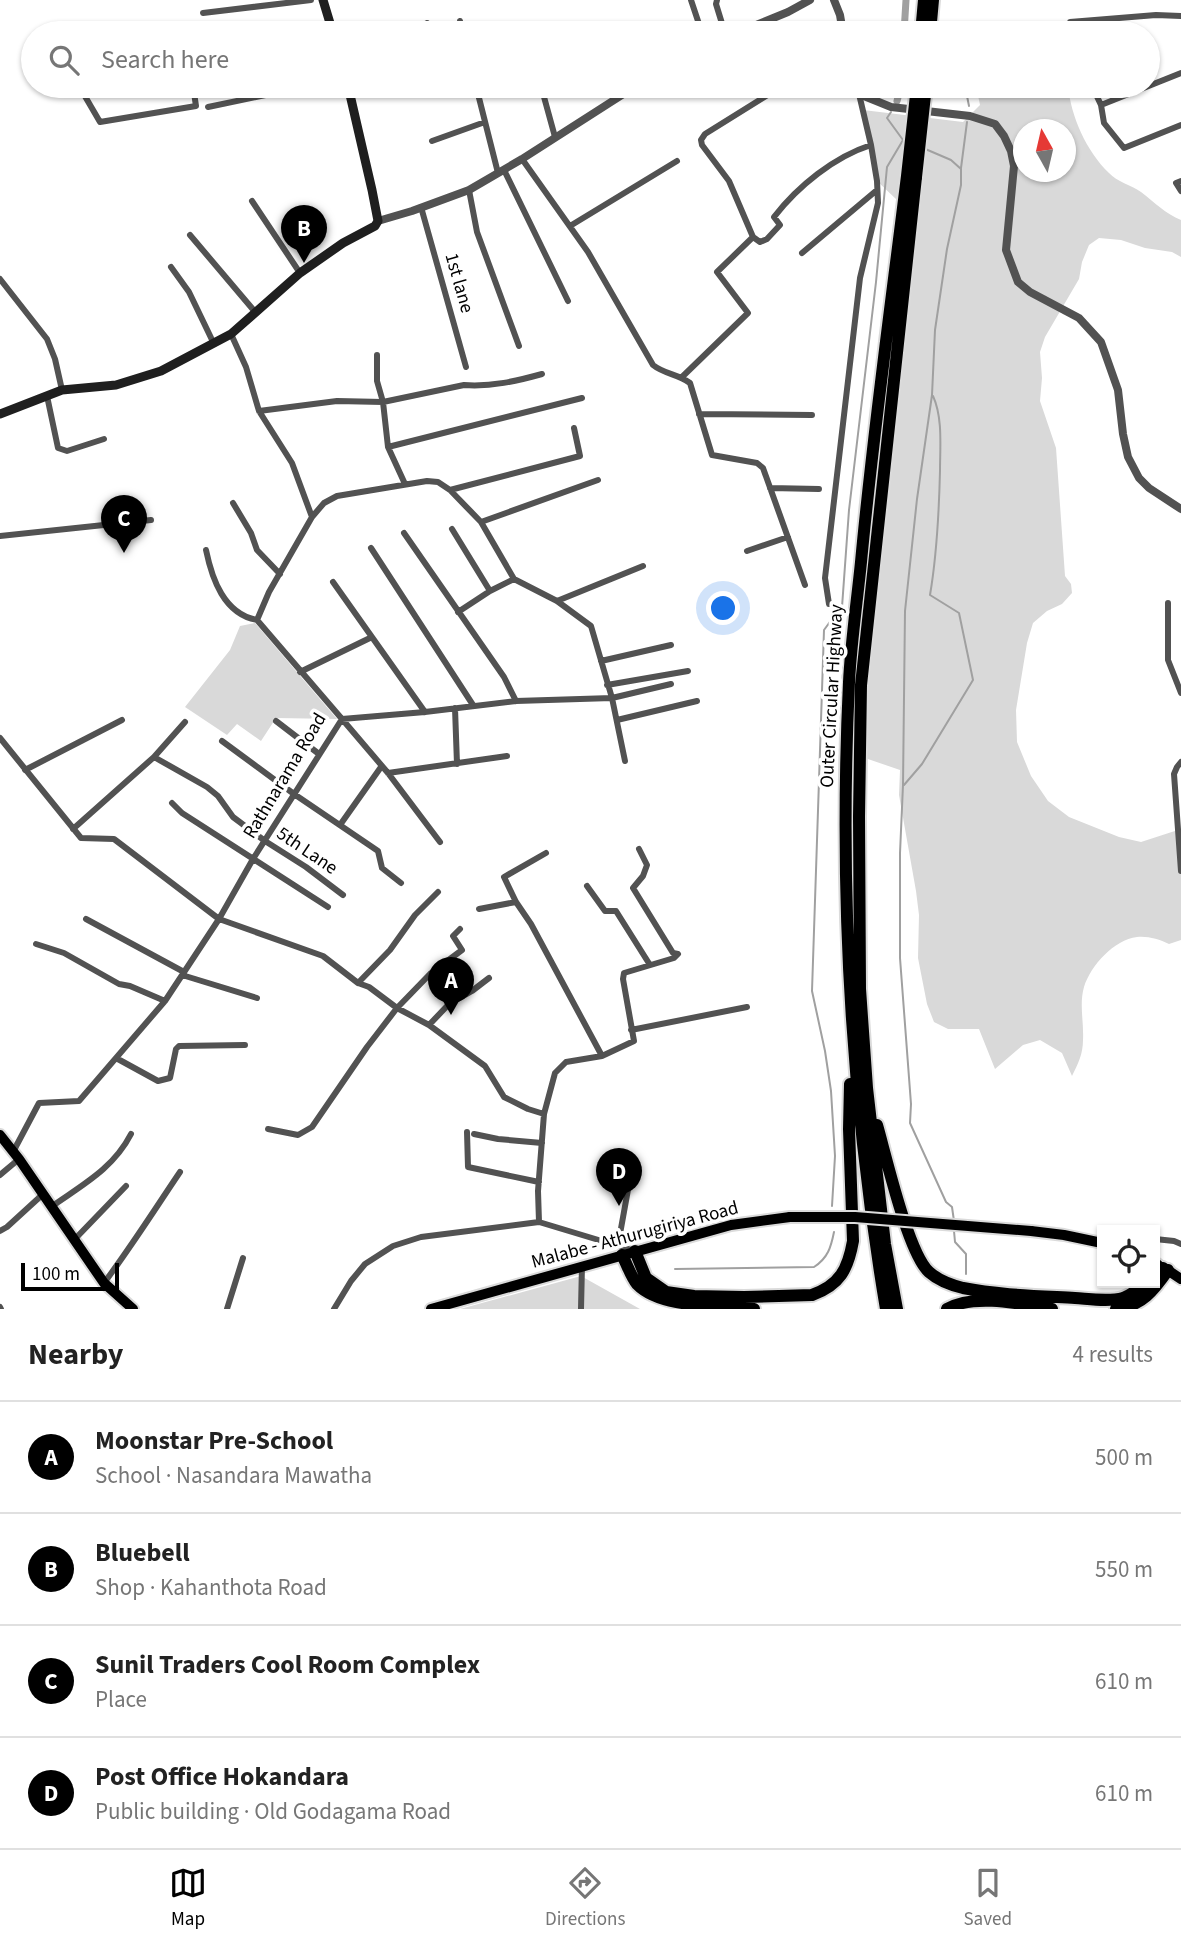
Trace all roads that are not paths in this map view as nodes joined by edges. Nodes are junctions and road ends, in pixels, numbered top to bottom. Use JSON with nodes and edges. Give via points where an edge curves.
{"nodes":[{"id":1,"x":311,"y":0,"type":"edge"},
{"id":2,"x":323,"y":0,"type":"edge"},
{"id":3,"x":691,"y":0,"type":"edge"},
{"id":4,"x":717,"y":0,"type":"edge"},
{"id":5,"x":810,"y":0,"type":"edge"},
{"id":6,"x":834,"y":0,"type":"edge"},
{"id":7,"x":924,"y":0,"type":"edge"},
{"id":8,"x":933,"y":0,"type":"edge"},
{"id":9,"x":202,"y":13,"type":"dead end"},
{"id":10,"x":1181,"y":16,"type":"edge"},
{"id":11,"x":766,"y":20,"type":"edge"},
{"id":12,"x":329,"y":21,"type":"edge"},
{"id":13,"x":698,"y":21,"type":"edge"},
{"id":14,"x":718,"y":21,"type":"edge"},
{"id":15,"x":841,"y":21,"type":"edge"},
{"id":16,"x":922,"y":21,"type":"edge"},
{"id":17,"x":931,"y":21,"type":"edge"},
{"id":18,"x":1082,"y":21,"type":"edge"},
{"id":19,"x":1181,"y":73,"type":"edge"},
{"id":20,"x":1160,"y":81,"type":"edge"},
{"id":21,"x":86,"y":98,"type":"edge"},
{"id":22,"x":194,"y":98,"type":"edge"},
{"id":23,"x":251,"y":98,"type":"edge"},
{"id":24,"x":351,"y":98,"type":"edge"},
{"id":25,"x":479,"y":98,"type":"edge"},
{"id":26,"x":544,"y":98,"type":"edge"},
{"id":27,"x":617,"y":98,"type":"edge"},
{"id":28,"x":763,"y":98,"type":"edge"},
{"id":29,"x":860,"y":98,"type":"edge"},
{"id":30,"x":874,"y":98,"type":"edge"},
{"id":31,"x":915,"y":98,"type":"edge"},
{"id":32,"x":924,"y":98,"type":"edge"},
{"id":33,"x":1098,"y":98,"type":"edge"},
{"id":34,"x":1118,"y":98,"type":"edge"},
{"id":35,"x":1101,"y":105,"type":"junction"},
{"id":36,"x":208,"y":107,"type":"dead end"},
{"id":37,"x":485,"y":122,"type":"junction"},
{"id":38,"x":1181,"y":125,"type":"edge"},
{"id":39,"x":555,"y":137,"type":"junction"},
{"id":40,"x":432,"y":141,"type":"dead end"},
{"id":41,"x":872,"y":145,"type":"junction"},
{"id":42,"x":522,"y":159,"type":"junction"},
{"id":43,"x":677,"y":161,"type":"dead end"},
{"id":44,"x":501,"y":171,"type":"junction"},
{"id":45,"x":912,"y":177,"type":"junction"},
{"id":46,"x":1181,"y":181,"type":"edge"},
{"id":47,"x":469,"y":190,"type":"junction"},
{"id":48,"x":877,"y":190,"type":"junction"},
{"id":49,"x":1181,"y":191,"type":"edge"},
{"id":50,"x":252,"y":201,"type":"dead end"},
{"id":51,"x":421,"y":207,"type":"junction"},
{"id":52,"x":377,"y":221,"type":"junction"},
{"id":53,"x":570,"y":226,"type":"junction"},
{"id":54,"x":190,"y":235,"type":"dead end"},
{"id":55,"x":753,"y":237,"type":"junction"},
{"id":56,"x":802,"y":253,"type":"dead end"},
{"id":57,"x":171,"y":267,"type":"dead end"},
{"id":58,"x":300,"y":273,"type":"junction"},
{"id":59,"x":0,"y":279,"type":"edge"},
{"id":60,"x":568,"y":301,"type":"dead end"},
{"id":61,"x":256,"y":313,"type":"junction"},
{"id":62,"x":231,"y":334,"type":"junction"},
{"id":63,"x":214,"y":344,"type":"junction"},
{"id":64,"x":519,"y":346,"type":"dead end"},
{"id":65,"x":377,"y":355,"type":"dead end"},
{"id":66,"x":466,"y":367,"type":"dead end"},
{"id":67,"x":542,"y":374,"type":"dead end"},
{"id":68,"x":682,"y":377,"type":"junction"},
{"id":69,"x":62,"y":390,"type":"junction"},
{"id":70,"x":47,"y":396,"type":"junction"},
{"id":71,"x":582,"y":398,"type":"dead end"},
{"id":72,"x":383,"y":402,"type":"junction"},
{"id":73,"x":259,"y":411,"type":"junction"},
{"id":74,"x":0,"y":414,"type":"edge"},
{"id":75,"x":699,"y":414,"type":"junction"},
{"id":76,"x":812,"y":415,"type":"dead end"},
{"id":77,"x":574,"y":428,"type":"dead end"},
{"id":78,"x":104,"y":439,"type":"dead end"},
{"id":79,"x":388,"y":447,"type":"junction"},
{"id":80,"x":598,"y":480,"type":"dead end"},
{"id":81,"x":405,"y":484,"type":"junction"},
{"id":82,"x":770,"y":488,"type":"junction"},
{"id":83,"x":819,"y":489,"type":"dead end"},
{"id":84,"x":450,"y":490,"type":"junction"},
{"id":85,"x":233,"y":503,"type":"dead end"},
{"id":86,"x":1181,"y":509,"type":"edge"},
{"id":87,"x":312,"y":517,"type":"junction"},
{"id":88,"x":151,"y":520,"type":"dead end"},
{"id":89,"x":481,"y":522,"type":"junction"},
{"id":90,"x":453,"y":529,"type":"dead end"},
{"id":91,"x":404,"y":533,"type":"dead end"},
{"id":92,"x":0,"y":536,"type":"edge"},
{"id":93,"x":788,"y":537,"type":"junction"},
{"id":94,"x":371,"y":548,"type":"dead end"},
{"id":95,"x":206,"y":550,"type":"dead end"},
{"id":96,"x":747,"y":551,"type":"dead end"},
{"id":97,"x":643,"y":566,"type":"dead end"},
{"id":98,"x":280,"y":575,"type":"junction"},
{"id":99,"x":514,"y":579,"type":"junction"},
{"id":100,"x":333,"y":582,"type":"dead end"},
{"id":101,"x":805,"y":585,"type":"dead end"},
{"id":102,"x":490,"y":591,"type":"junction"},
{"id":103,"x":557,"y":601,"type":"junction"},
{"id":104,"x":1168,"y":603,"type":"dead end"},
{"id":105,"x":829,"y":604,"type":"dead end"},
{"id":106,"x":458,"y":612,"type":"junction"},
{"id":107,"x":257,"y":620,"type":"junction"},
{"id":108,"x":372,"y":637,"type":"junction"},
{"id":109,"x":671,"y":645,"type":"dead end"},
{"id":110,"x":601,"y":661,"type":"junction"},
{"id":111,"x":300,"y":671,"type":"junction"},
{"id":112,"x":688,"y":671,"type":"dead end"},
{"id":113,"x":671,"y":684,"type":"dead end"},
{"id":114,"x":607,"y":685,"type":"junction"},
{"id":115,"x":1181,"y":693,"type":"edge"},
{"id":116,"x":612,"y":698,"type":"junction"},
{"id":117,"x":516,"y":701,"type":"junction"},
{"id":118,"x":697,"y":701,"type":"dead end"},
{"id":119,"x":473,"y":705,"type":"junction"},
{"id":120,"x":455,"y":708,"type":"junction"},
{"id":121,"x":425,"y":712,"type":"junction"},
{"id":122,"x":342,"y":719,"type":"junction"},
{"id":123,"x":122,"y":720,"type":"dead end"},
{"id":124,"x":617,"y":720,"type":"junction"},
{"id":125,"x":276,"y":721,"type":"dead end"},
{"id":126,"x":185,"y":722,"type":"dead end"},
{"id":127,"x":0,"y":738,"type":"edge"},
{"id":128,"x":222,"y":741,"type":"dead end"},
{"id":129,"x":319,"y":754,"type":"junction"},
{"id":130,"x":507,"y":756,"type":"dead end"},
{"id":131,"x":154,"y":757,"type":"junction"},
{"id":132,"x":625,"y":761,"type":"dead end"},
{"id":133,"x":1181,"y":762,"type":"edge"},
{"id":134,"x":457,"y":764,"type":"junction"},
{"id":135,"x":381,"y":767,"type":"junction"},
{"id":136,"x":25,"y":769,"type":"junction"},
{"id":137,"x":388,"y":773,"type":"junction"},
{"id":138,"x":294,"y":794,"type":"junction"},
{"id":139,"x":172,"y":803,"type":"dead end"},
{"id":140,"x":340,"y":825,"type":"junction"},
{"id":141,"x":73,"y":829,"type":"junction"},
{"id":142,"x":265,"y":841,"type":"junction"},
{"id":143,"x":440,"y":842,"type":"dead end"},
{"id":144,"x":639,"y":849,"type":"dead end"},
{"id":145,"x":546,"y":853,"type":"dead end"},
{"id":146,"x":253,"y":859,"type":"junction"},
{"id":147,"x":1181,"y":871,"type":"edge"},
{"id":148,"x":401,"y":883,"type":"dead end"},
{"id":149,"x":587,"y":886,"type":"dead end"},
{"id":150,"x":438,"y":892,"type":"dead end"},
{"id":151,"x":343,"y":895,"type":"dead end"},
{"id":152,"x":516,"y":902,"type":"junction"},
{"id":153,"x":328,"y":907,"type":"dead end"},
{"id":154,"x":479,"y":909,"type":"dead end"},
{"id":155,"x":86,"y":919,"type":"dead end"},
{"id":156,"x":219,"y":919,"type":"junction"},
{"id":157,"x":460,"y":929,"type":"dead end"},
{"id":158,"x":36,"y":944,"type":"dead end"},
{"id":159,"x":650,"y":965,"type":"junction"},
{"id":160,"x":183,"y":973,"type":"junction"},
{"id":161,"x":489,"y":978,"type":"dead end"},
{"id":162,"x":358,"y":983,"type":"junction"},
{"id":163,"x":257,"y":998,"type":"dead end"},
{"id":164,"x":165,"y":1001,"type":"junction"},
{"id":165,"x":747,"y":1007,"type":"dead end"},
{"id":166,"x":397,"y":1008,"type":"junction"},
{"id":167,"x":852,"y":1016,"type":"junction"},
{"id":168,"x":429,"y":1025,"type":"junction"},
{"id":169,"x":631,"y":1030,"type":"junction"},
{"id":170,"x":245,"y":1045,"type":"dead end"},
{"id":171,"x":603,"y":1056,"type":"junction"},
{"id":172,"x":116,"y":1058,"type":"junction"},
{"id":173,"x":867,"y":1088,"type":"junction"},
{"id":174,"x":544,"y":1114,"type":"junction"},
{"id":175,"x":268,"y":1129,"type":"dead end"},
{"id":176,"x":131,"y":1134,"type":"dead end"},
{"id":177,"x":0,"y":1135,"type":"edge"},
{"id":178,"x":542,"y":1143,"type":"junction"},
{"id":179,"x":16,"y":1156,"type":"junction"},
{"id":180,"x":180,"y":1172,"type":"dead end"},
{"id":181,"x":631,"y":1173,"type":"dead end"},
{"id":182,"x":0,"y":1175,"type":"edge"},
{"id":183,"x":539,"y":1182,"type":"junction"},
{"id":184,"x":126,"y":1186,"type":"dead end"},
{"id":185,"x":42,"y":1195,"type":"junction"},
{"id":186,"x":51,"y":1207,"type":"junction"},
{"id":187,"x":539,"y":1222,"type":"junction"},
{"id":188,"x":0,"y":1231,"type":"edge"},
{"id":189,"x":74,"y":1240,"type":"junction"},
{"id":190,"x":1160,"y":1240,"type":"edge"},
{"id":191,"x":1097,"y":1241,"type":"edge"},
{"id":192,"x":1181,"y":1244,"type":"edge"},
{"id":193,"x":625,"y":1250,"type":"junction"},
{"id":194,"x":243,"y":1258,"type":"dead end"},
{"id":195,"x":582,"y":1265,"type":"junction"},
{"id":196,"x":1160,"y":1268,"type":"edge"},
{"id":197,"x":1181,"y":1279,"type":"edge"},
{"id":198,"x":104,"y":1283,"type":"junction"},
{"id":199,"x":1140,"y":1288,"type":"edge"},
{"id":200,"x":1149,"y":1288,"type":"edge"},
{"id":201,"x":133,"y":1309,"type":"edge"},
{"id":202,"x":227,"y":1309,"type":"edge"},
{"id":203,"x":334,"y":1309,"type":"edge"},
{"id":204,"x":431,"y":1309,"type":"edge"},
{"id":205,"x":581,"y":1309,"type":"edge"},
{"id":206,"x":754,"y":1309,"type":"edge"},
{"id":207,"x":886,"y":1309,"type":"edge"},
{"id":208,"x":897,"y":1309,"type":"edge"},
{"id":209,"x":947,"y":1309,"type":"edge"},
{"id":210,"x":1052,"y":1309,"type":"edge"},
{"id":211,"x":1116,"y":1309,"type":"edge"}],
"edges":[{"from":1,"to":9,"type":"street"},
{"from":2,"to":12,"type":"main road"},
{"from":3,"to":13,"type":"street"},
{"from":4,"to":14,"type":"street"},
{"from":5,"to":11,"type":"street"},
{"from":6,"to":15,"type":"street"},
{"from":7,"to":16,"type":"highway"},
{"from":8,"to":17,"type":"highway"},
{"from":10,"to":18,"type":"street"},
{"from":19,"to":20,"type":"street"},
{"from":21,"to":22,"type":"street","via":[[100,122],[196,106]]},
{"from":23,"to":36,"type":"street"},
{"from":24,"to":52,"type":"main road"},
{"from":25,"to":37,"type":"street"},
{"from":26,"to":39,"type":"street"},
{"from":27,"to":39,"type":"street"},
{"from":28,"to":55,"type":"street","via":[[701,140],[729,181]]},
{"from":29,"to":41,"type":"street"},
{"from":30,"to":86,"type":"street","via":[[891,107],[970,116],[995,124],[1004,136],[1014,166],[1006,250],[1018,282],[1079,318],[1101,342],[1118,390],[1128,457],[1149,488]]},
{"from":31,"to":45,"type":"highway","name":"Outer Circular Highway","bridge":true},
{"from":32,"to":45,"type":"highway","name":"Outer Circular Highway","bridge":true},
{"from":33,"to":35,"type":"street"},
{"from":34,"to":35,"type":"street"},
{"from":35,"to":38,"type":"street","via":[[1104,123],[1124,148]]},
{"from":37,"to":40,"type":"street"},
{"from":37,"to":44,"type":"street"},
{"from":39,"to":42,"type":"street"},
{"from":41,"to":48,"type":"street"},
{"from":41,"to":55,"type":"street","via":[[826,167],[782,206],[774,217],[780,225],[767,239],[760,242]]},
{"from":42,"to":44,"type":"street"},
{"from":42,"to":53,"type":"street"},
{"from":43,"to":53,"type":"street"},
{"from":44,"to":47,"type":"street"},
{"from":44,"to":60,"type":"street"},
{"from":45,"to":167,"type":"highway","name":"Outer Circular Highway","via":[[870,464],[849,680],[845,822]]},
{"from":45,"to":173,"type":"highway","name":"Outer Circular Highway","via":[[861,685],[860,989]]},
{"from":46,"to":49,"type":"street","via":[[1176,183]]},
{"from":47,"to":51,"type":"street"},
{"from":47,"to":64,"type":"street","via":[[477,232]]},
{"from":48,"to":56,"type":"street"},
{"from":48,"to":105,"type":"street","via":[[860,278],[825,578]]},
{"from":50,"to":58,"type":"street"},
{"from":51,"to":52,"type":"street"},
{"from":51,"to":66,"type":"street","name":"1st lane"},
{"from":52,"to":58,"type":"main road"},
{"from":53,"to":68,"type":"street","via":[[653,365]]},
{"from":54,"to":61,"type":"street"},
{"from":55,"to":68,"type":"street","via":[[717,272],[748,313]]},
{"from":57,"to":63,"type":"street","via":[[189,292]]},
{"from":58,"to":61,"type":"main road"},
{"from":59,"to":69,"type":"street","via":[[47,339]]},
{"from":61,"to":62,"type":"main road"},
{"from":62,"to":63,"type":"main road"},
{"from":62,"to":73,"type":"street"},
{"from":63,"to":69,"type":"main road","via":[[161,371],[116,385]]},
{"from":65,"to":72,"type":"street"},
{"from":67,"to":72,"type":"street"},
{"from":68,"to":75,"type":"street","via":[[690,383]]},
{"from":69,"to":70,"type":"main road"},
{"from":70,"to":74,"type":"main road"},
{"from":70,"to":78,"type":"street","via":[[58,448],[67,451]]},
{"from":71,"to":79,"type":"street"},
{"from":72,"to":73,"type":"street","via":[[337,401]]},
{"from":72,"to":79,"type":"street"},
{"from":73,"to":87,"type":"street","via":[[292,463]]},
{"from":75,"to":76,"type":"street"},
{"from":75,"to":82,"type":"street","via":[[712,455],[757,463]]},
{"from":77,"to":84,"type":"street","via":[[580,456]]},
{"from":79,"to":81,"type":"street"},
{"from":80,"to":89,"type":"street"},
{"from":81,"to":84,"type":"street","via":[[438,482]]},
{"from":81,"to":87,"type":"street","via":[[337,496]]},
{"from":82,"to":83,"type":"street"},
{"from":82,"to":93,"type":"street"},
{"from":84,"to":89,"type":"street"},
{"from":85,"to":98,"type":"street","via":[[257,550]]},
{"from":87,"to":98,"type":"street"},
{"from":88,"to":92,"type":"street"},
{"from":89,"to":99,"type":"street"},
{"from":90,"to":102,"type":"street"},
{"from":91,"to":106,"type":"street"},
{"from":93,"to":96,"type":"street"},
{"from":93,"to":101,"type":"street"},
{"from":94,"to":119,"type":"street"},
{"from":95,"to":107,"type":"street","name":"Rathnarama Road","via":[[220,592],[235,611]]},
{"from":97,"to":103,"type":"street"},
{"from":98,"to":107,"type":"street"},
{"from":99,"to":102,"type":"street"},
{"from":99,"to":103,"type":"street"},
{"from":100,"to":108,"type":"street"},
{"from":102,"to":106,"type":"street"},
{"from":103,"to":110,"type":"street","via":[[591,626]]},
{"from":104,"to":115,"type":"street","via":[[1168,660]]},
{"from":106,"to":117,"type":"street"},
{"from":107,"to":111,"type":"street","name":"Rathnarama Road"},
{"from":108,"to":111,"type":"street"},
{"from":108,"to":121,"type":"street"},
{"from":109,"to":110,"type":"street"},
{"from":110,"to":114,"type":"street"},
{"from":111,"to":122,"type":"street","name":"Rathnarama Road"},
{"from":112,"to":114,"type":"street"},
{"from":113,"to":116,"type":"street"},
{"from":114,"to":116,"type":"street"},
{"from":116,"to":117,"type":"street"},
{"from":116,"to":124,"type":"street"},
{"from":117,"to":119,"type":"street"},
{"from":118,"to":124,"type":"street"},
{"from":119,"to":120,"type":"street"},
{"from":120,"to":121,"type":"street"},
{"from":120,"to":134,"type":"street"},
{"from":121,"to":122,"type":"street"},
{"from":122,"to":129,"type":"street","name":"Rathnarama Road"},
{"from":122,"to":135,"type":"street"},
{"from":123,"to":136,"type":"street"},
{"from":124,"to":132,"type":"street"},
{"from":125,"to":129,"type":"street"},
{"from":126,"to":131,"type":"street"},
{"from":127,"to":136,"type":"street"},
{"from":128,"to":138,"type":"street"},
{"from":129,"to":138,"type":"street","name":"Rathnarama Road"},
{"from":130,"to":134,"type":"street"},
{"from":131,"to":141,"type":"street"},
{"from":131,"to":142,"type":"street","name":"5th Lane","via":[[218,796],[233,817]]},
{"from":133,"to":147,"type":"street","via":[[1174,774]]},
{"from":134,"to":137,"type":"street"},
{"from":135,"to":137,"type":"street"},
{"from":135,"to":140,"type":"street"},
{"from":136,"to":141,"type":"street"},
{"from":137,"to":143,"type":"street"},
{"from":138,"to":140,"type":"street"},
{"from":138,"to":142,"type":"street","name":"Rathnarama Road"},
{"from":139,"to":146,"type":"street"},
{"from":140,"to":148,"type":"street","via":[[379,851],[382,868]]},
{"from":141,"to":156,"type":"street","via":[[81,838],[114,839]]},
{"from":142,"to":146,"type":"street","name":"Rathnarama Road"},
{"from":142,"to":151,"type":"street","name":"5th Lane"},
{"from":144,"to":159,"type":"street","via":[[647,865],[633,888],[673,953],[678,954]]},
{"from":145,"to":152,"type":"street","via":[[504,877]]},
{"from":146,"to":153,"type":"street"},
{"from":146,"to":156,"type":"street","name":"Rathnarama Road"},
{"from":149,"to":159,"type":"street","via":[[605,911],[616,911]]},
{"from":150,"to":162,"type":"street"},
{"from":152,"to":154,"type":"street"},
{"from":152,"to":171,"type":"street"},
{"from":155,"to":160,"type":"street"},
{"from":156,"to":160,"type":"street","name":"Rathnarama Road"},
{"from":156,"to":162,"type":"street","via":[[323,956]]},
{"from":157,"to":166,"type":"street","via":[[453,936],[462,950]]},
{"from":158,"to":164,"type":"street"},
{"from":159,"to":169,"type":"street","via":[[624,973]]},
{"from":160,"to":163,"type":"street"},
{"from":160,"to":164,"type":"street","name":"Rathnarama Road"},
{"from":161,"to":168,"type":"street","via":[[449,1004]]},
{"from":162,"to":166,"type":"street"},
{"from":164,"to":172,"type":"street","name":"Rathnarama Road"},
{"from":165,"to":169,"type":"street"},
{"from":166,"to":168,"type":"street"},
{"from":166,"to":175,"type":"street","via":[[313,1127],[298,1135]]},
{"from":167,"to":193,"type":"highway","via":[[849,1129],[853,1241],[838,1280],[812,1296],[679,1295],[646,1278]]},
{"from":167,"to":207,"type":"highway","name":"Outer Circular Highway","via":[[862,1140]]},
{"from":168,"to":174,"type":"street","via":[[485,1066],[504,1097]]},
{"from":169,"to":171,"type":"street","via":[[634,1041]]},
{"from":170,"to":172,"type":"street","via":[[179,1046],[170,1078],[158,1081]]},
{"from":171,"to":174,"type":"street","via":[[566,1062],[555,1073]]},
{"from":172,"to":179,"type":"street","name":"Rathnarama Road","via":[[79,1101],[38,1103]]},
{"from":173,"to":199,"type":"highway","via":[[908,1234],[929,1272],[964,1288],[1032,1296],[1102,1299],[1124,1297]]},
{"from":173,"to":208,"type":"highway","name":"Outer Circular Highway"},
{"from":174,"to":178,"type":"street"},
{"from":176,"to":186,"type":"street","via":[[104,1170]]},
{"from":177,"to":179,"type":"main road"},
{"from":178,"to":183,"type":"street"},
{"from":178,"to":183,"type":"street","via":[[471,1133],[468,1167]]},
{"from":179,"to":182,"type":"street"},
{"from":179,"to":185,"type":"main road"},
{"from":180,"to":198,"type":"street"},
{"from":181,"to":193,"type":"street"},
{"from":183,"to":187,"type":"street"},
{"from":184,"to":189,"type":"street"},
{"from":185,"to":186,"type":"main road"},
{"from":185,"to":188,"type":"street"},
{"from":186,"to":189,"type":"main road"},
{"from":187,"to":193,"type":"street"},
{"from":187,"to":203,"type":"street","via":[[421,1237],[393,1246],[365,1264]]},
{"from":189,"to":198,"type":"main road"},
{"from":190,"to":192,"type":"street"},
{"from":191,"to":193,"type":"main road","name":"Malabe - Athurugiriya Road","bridge":true,"via":[[855,1217],[790,1217],[731,1225]]},
{"from":193,"to":195,"type":"main road","name":"Malabe - Athurugiriya Road"},
{"from":193,"to":206,"type":"highway","via":[[637,1284],[668,1303]]},
{"from":194,"to":202,"type":"street"},
{"from":195,"to":204,"type":"main road","name":"Malabe - Athurugiriya Road"},
{"from":195,"to":205,"type":"street"},
{"from":196,"to":197,"type":"main road"},
{"from":198,"to":201,"type":"main road"},
{"from":200,"to":211,"type":"highway","via":[[1144,1299]]},
{"from":209,"to":210,"type":"highway","via":[[976,1300]]}]}
